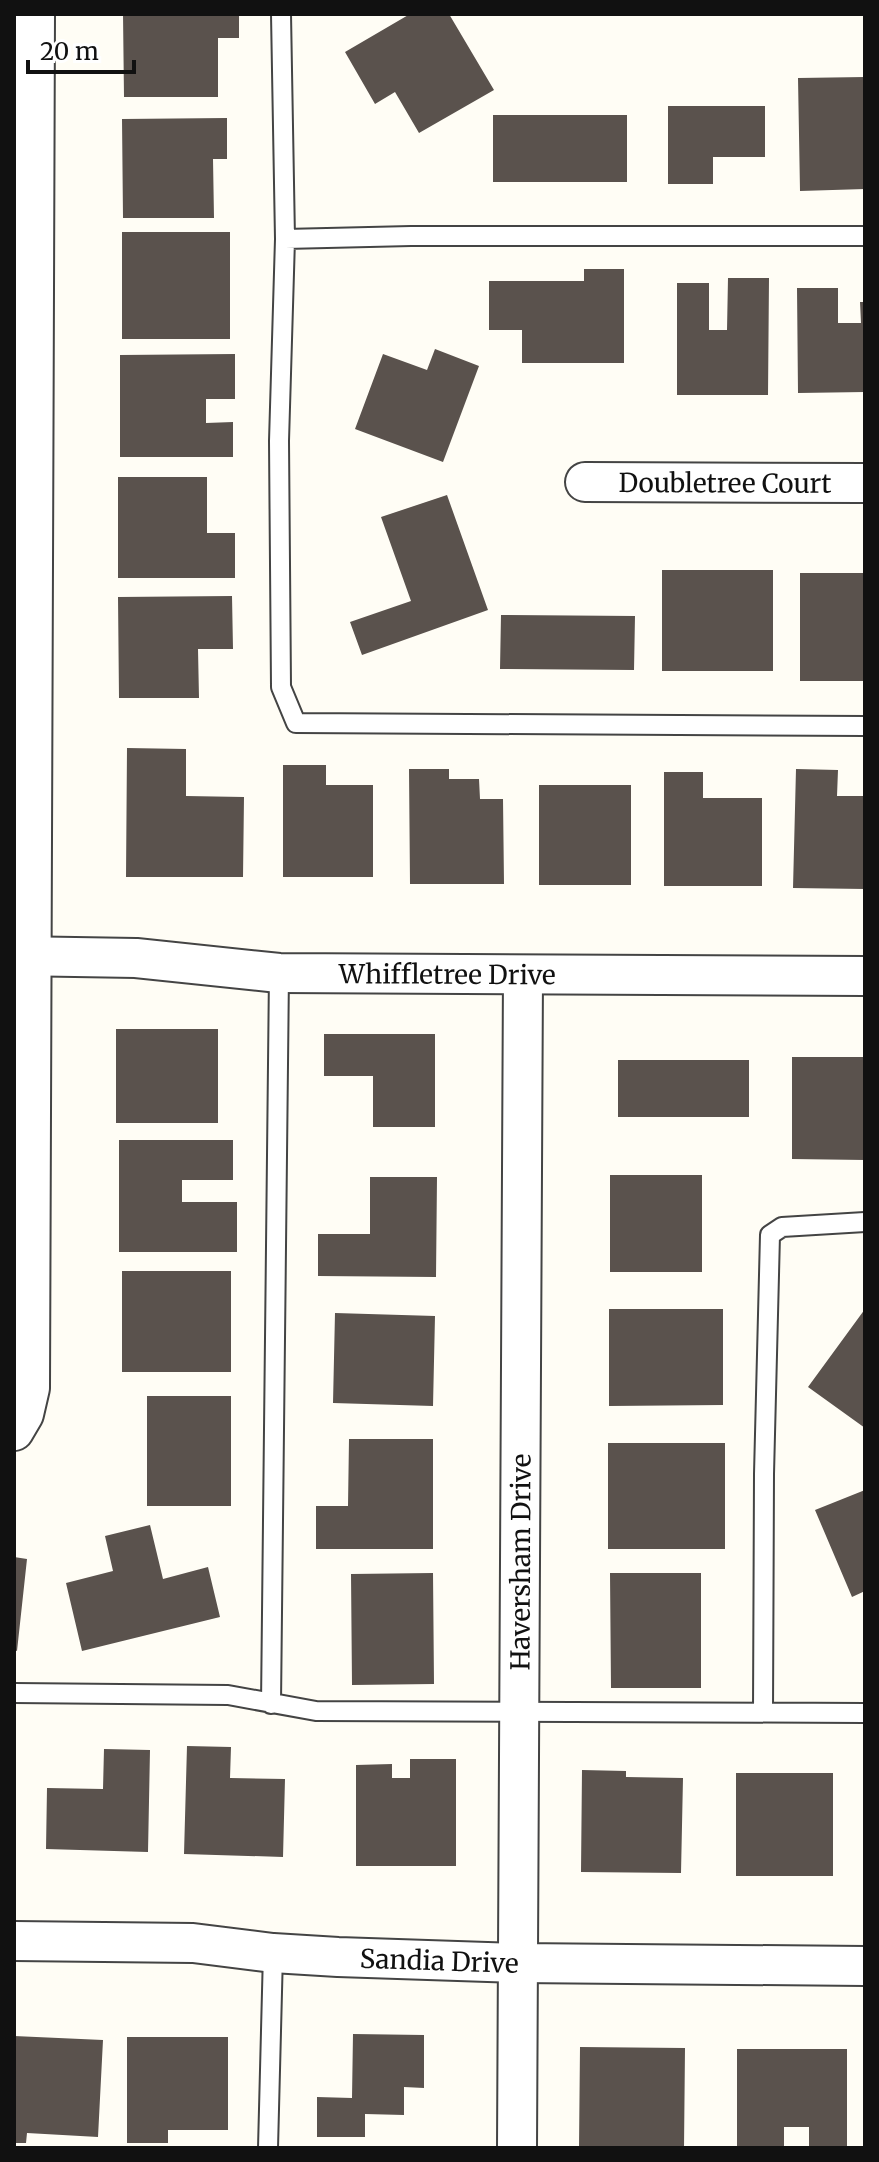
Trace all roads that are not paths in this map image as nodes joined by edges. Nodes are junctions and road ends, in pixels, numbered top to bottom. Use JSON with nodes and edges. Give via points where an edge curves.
{"nodes":[{"id":1,"x":35,"y":14,"type":"edge"},
{"id":2,"x":281,"y":14,"type":"edge"},
{"id":3,"x":24,"y":219,"type":"edge"},
{"id":4,"x":865,"y":236,"type":"edge"},
{"id":5,"x":285,"y":239,"type":"junction"},
{"id":6,"x":23,"y":464,"type":"edge"},
{"id":7,"x":585,"y":482,"type":"dead end"},
{"id":8,"x":865,"y":483,"type":"edge"},
{"id":9,"x":23,"y":709,"type":"edge"},
{"id":10,"x":865,"y":726,"type":"edge"},
{"id":11,"x":23,"y":956,"type":"edge"},
{"id":12,"x":279,"y":973,"type":"junction"},
{"id":13,"x":523,"y":975,"type":"junction"},
{"id":14,"x":865,"y":976,"type":"edge"},
{"id":15,"x":22,"y":1201,"type":"edge"},
{"id":16,"x":865,"y":1222,"type":"edge"},
{"id":17,"x":14,"y":1431,"type":"edge"},
{"id":18,"x":14,"y":1693,"type":"edge"},
{"id":19,"x":271,"y":1704,"type":"junction"},
{"id":20,"x":519,"y":1712,"type":"junction"},
{"id":21,"x":763,"y":1712,"type":"junction"},
{"id":22,"x":865,"y":1713,"type":"edge"},
{"id":23,"x":14,"y":1941,"type":"edge"},
{"id":24,"x":273,"y":1953,"type":"junction"},
{"id":25,"x":518,"y":1963,"type":"junction"},
{"id":26,"x":865,"y":1966,"type":"edge"},
{"id":27,"x":268,"y":2148,"type":"edge"},
{"id":28,"x":517,"y":2148,"type":"edge"}],
"edges":[{"from":1,"to":3,"type":"street"},
{"from":2,"to":5,"type":"lane"},
{"from":3,"to":6,"type":"street"},
{"from":4,"to":5,"type":"lane"},
{"from":5,"to":10,"type":"lane","via":[[279,441],[281,687],[296,723]]},
{"from":6,"to":9,"type":"street"},
{"from":7,"to":8,"type":"street","name":"Doubletree Court"},
{"from":9,"to":11,"type":"street"},
{"from":11,"to":12,"type":"street","name":"Whiffletree Drive","via":[[136,958]]},
{"from":11,"to":15,"type":"street"},
{"from":12,"to":13,"type":"street","name":"Whiffletree Drive"},
{"from":12,"to":19,"type":"lane"},
{"from":13,"to":14,"type":"street","name":"Whiffletree Drive"},
{"from":13,"to":20,"type":"street","name":"Haversham Drive"},
{"from":15,"to":17,"type":"street","via":[[30,1388]]},
{"from":16,"to":21,"type":"lane","via":[[782,1227],[770,1235]]},
{"from":18,"to":19,"type":"lane","via":[[228,1695]]},
{"from":19,"to":20,"type":"lane","via":[[316,1711]]},
{"from":20,"to":21,"type":"lane"},
{"from":20,"to":25,"type":"street","name":"Haversham Drive"},
{"from":21,"to":22,"type":"lane"},
{"from":23,"to":24,"type":"street","name":"Sandia Drive","via":[[193,1943]]},
{"from":24,"to":25,"type":"street","name":"Sandia Drive"},
{"from":24,"to":27,"type":"lane"},
{"from":25,"to":26,"type":"street","name":"Sandia Drive"},
{"from":25,"to":28,"type":"street","name":"Haversham Drive"}]}
